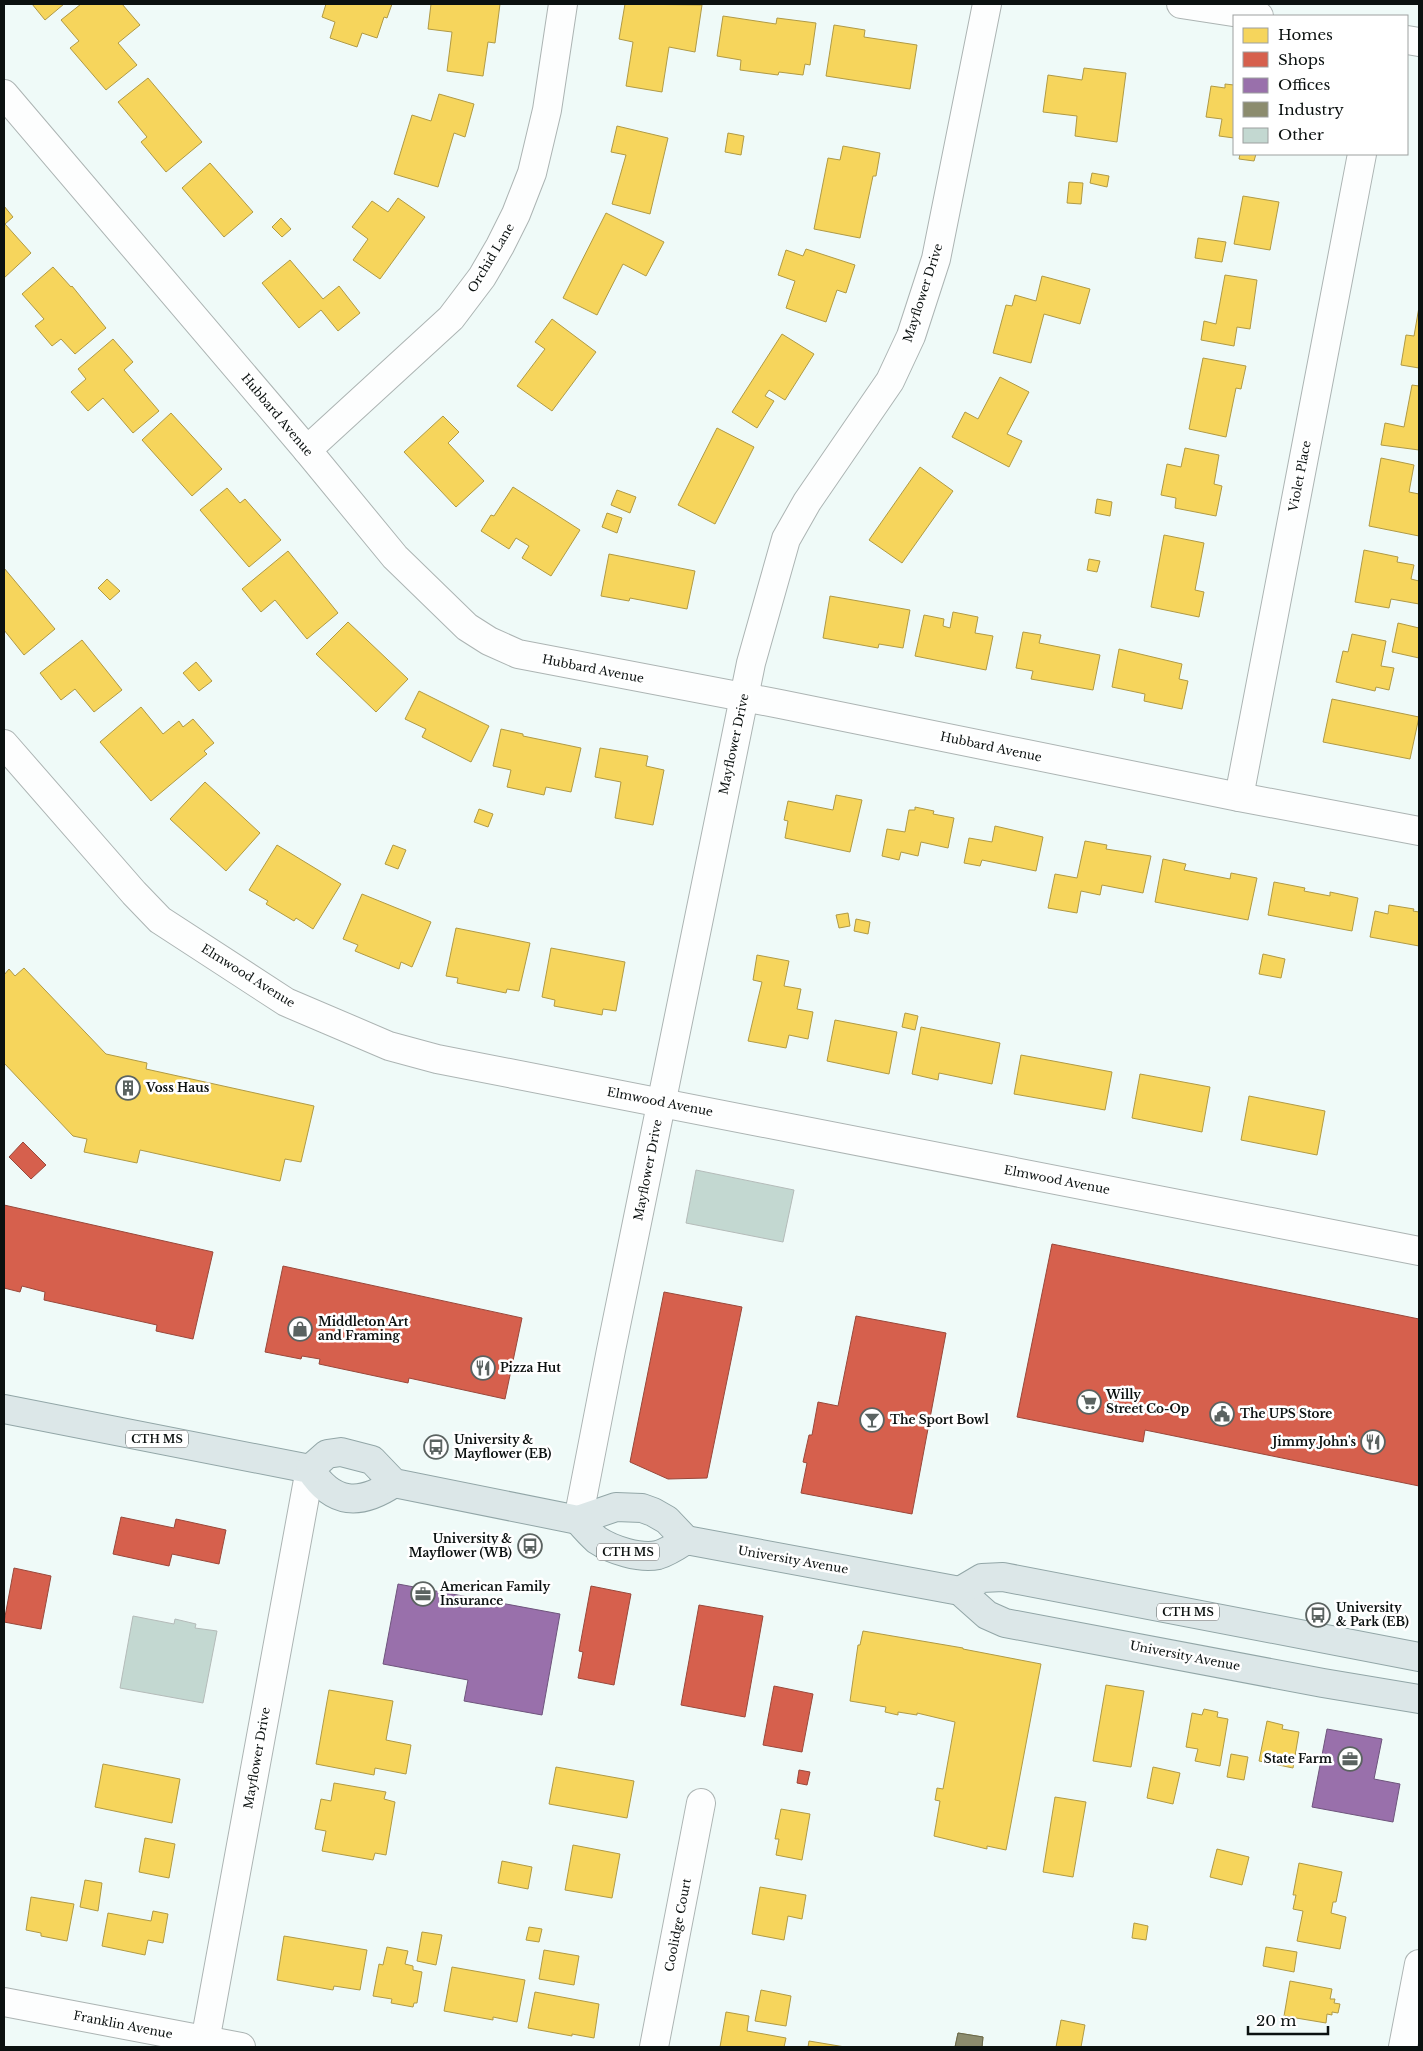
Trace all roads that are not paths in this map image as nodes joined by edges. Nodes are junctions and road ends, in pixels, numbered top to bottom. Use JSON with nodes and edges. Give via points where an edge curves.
{"nodes":[{"id":1,"x":563,"y":4,"type":"edge"},
{"id":2,"x":987,"y":4,"type":"edge"},
{"id":3,"x":1181,"y":4,"type":"edge"},
{"id":4,"x":1252,"y":15,"type":"edge"},
{"id":5,"x":4,"y":94,"type":"edge"},
{"id":6,"x":1362,"y":155,"type":"edge"},
{"id":7,"x":307,"y":450,"type":"junction"},
{"id":8,"x":744,"y":697,"type":"junction"},
{"id":9,"x":4,"y":744,"type":"edge"},
{"id":10,"x":1238,"y":797,"type":"junction"},
{"id":11,"x":1419,"y":831,"type":"edge"},
{"id":12,"x":661,"y":1102,"type":"junction"},
{"id":13,"x":1419,"y":1251,"type":"edge"},
{"id":14,"x":4,"y":1409,"type":"edge"},
{"id":15,"x":310,"y":1469,"type":"junction"},
{"id":16,"x":394,"y":1483,"type":"junction"},
{"id":17,"x":578,"y":1520,"type":"junction"},
{"id":18,"x":686,"y":1540,"type":"junction"},
{"id":19,"x":960,"y":1591,"type":"junction"},
{"id":20,"x":1419,"y":1657,"type":"edge"},
{"id":21,"x":1419,"y":1699,"type":"edge"},
{"id":22,"x":701,"y":1803,"type":"dead end"},
{"id":23,"x":1419,"y":1964,"type":"edge"},
{"id":24,"x":4,"y":2002,"type":"edge"},
{"id":25,"x":204,"y":2044,"type":"edge"},
{"id":26,"x":241,"y":2047,"type":"edge"},
{"id":27,"x":654,"y":2047,"type":"edge"},
{"id":28,"x":1403,"y":2047,"type":"edge"}],
"edges":[{"from":1,"to":7,"type":"street","name":"Orchid Lane","via":[[547,110],[532,173],[500,246],[451,318]]},
{"from":2,"to":8,"type":"street","name":"Mayflower Drive","via":[[936,259],[911,336],[890,381],[807,502],[786,539]]},
{"from":3,"to":4,"type":"street"},
{"from":5,"to":7,"type":"street","name":"Hubbard Avenue"},
{"from":6,"to":10,"type":"street","name":"Violet Place"},
{"from":7,"to":8,"type":"street","name":"Hubbard Avenue","via":[[395,558],[467,627],[489,641],[518,654]]},
{"from":8,"to":10,"type":"street","name":"Hubbard Avenue"},
{"from":8,"to":12,"type":"street","name":"Mayflower Drive"},
{"from":9,"to":12,"type":"street","name":"Elmwood Avenue","via":[[160,920],[286,1002],[389,1046],[437,1059]]},
{"from":10,"to":11,"type":"street","name":"Hubbard Avenue"},
{"from":12,"to":13,"type":"street","name":"Elmwood Avenue"},
{"from":12,"to":17,"type":"street","name":"Mayflower Drive"},
{"from":14,"to":15,"type":"main road","number":"CTH MS"},
{"from":15,"to":16,"type":"main road","via":[[327,1490],[356,1499],[370,1497]]},
{"from":15,"to":16,"type":"main road","via":[[327,1454],[345,1453],[372,1460]]},
{"from":15,"to":25,"type":"street","name":"Mayflower Drive"},
{"from":16,"to":17,"type":"main road"},
{"from":17,"to":18,"type":"main road","via":[[616,1507],[642,1508],[667,1520]]},
{"from":17,"to":18,"type":"main road","number":"CTH MS","via":[[603,1543],[643,1555],[662,1553]]},
{"from":18,"to":19,"type":"main road","name":"University Avenue"},
{"from":19,"to":20,"type":"main road","number":"CTH MS","via":[[982,1578],[1002,1577]]},
{"from":19,"to":21,"type":"main road","name":"University Avenue","via":[[987,1615],[1005,1623]]},
{"from":22,"to":27,"type":"street","name":"Coolidge Court"},
{"from":23,"to":28,"type":"street"},
{"from":24,"to":25,"type":"street","name":"Franklin Avenue"},
{"from":25,"to":26,"type":"street","name":"Franklin Avenue"}]}
